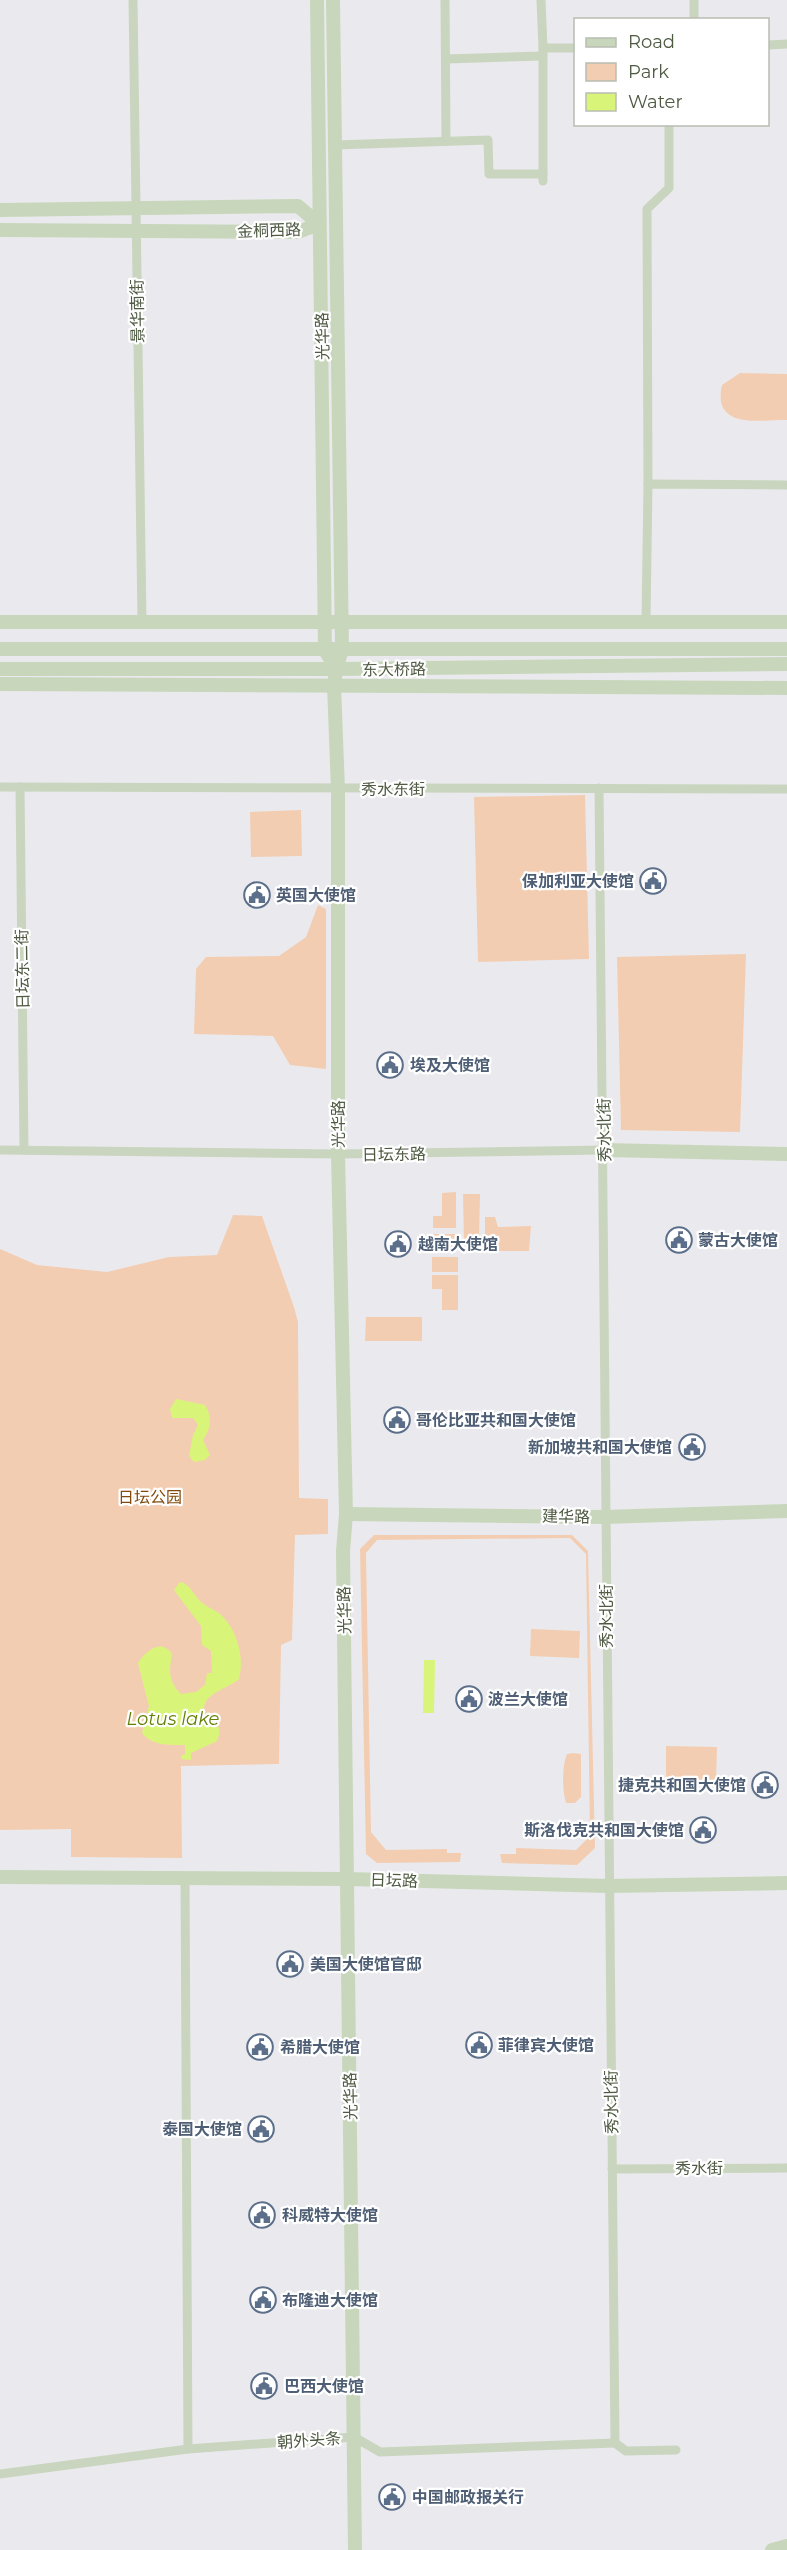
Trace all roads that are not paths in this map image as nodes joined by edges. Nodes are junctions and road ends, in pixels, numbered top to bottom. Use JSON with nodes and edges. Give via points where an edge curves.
{"nodes":[{"id":1,"x":133,"y":0,"type":"edge"},
{"id":2,"x":316,"y":0,"type":"edge"},
{"id":3,"x":333,"y":0,"type":"edge"},
{"id":4,"x":446,"y":0,"type":"edge"},
{"id":5,"x":541,"y":0,"type":"edge"},
{"id":6,"x":694,"y":0,"type":"edge"},
{"id":7,"x":694,"y":18,"type":"edge"},
{"id":8,"x":787,"y":44,"type":"edge"},
{"id":9,"x":769,"y":45,"type":"edge"},
{"id":10,"x":574,"y":48,"type":"edge"},
{"id":11,"x":543,"y":52,"type":"junction"},
{"id":12,"x":446,"y":59,"type":"junction"},
{"id":13,"x":669,"y":126,"type":"edge"},
{"id":14,"x":446,"y":141,"type":"junction"},
{"id":15,"x":335,"y":145,"type":"junction"},
{"id":16,"x":135,"y":208,"type":"junction"},
{"id":17,"x":0,"y":210,"type":"edge"},
{"id":18,"x":319,"y":224,"type":"junction"},
{"id":19,"x":0,"y":230,"type":"edge"},
{"id":20,"x":135,"y":231,"type":"junction"},
{"id":21,"x":648,"y":484,"type":"junction"},
{"id":22,"x":787,"y":485,"type":"edge"},
{"id":23,"x":325,"y":621,"type":"junction"},
{"id":24,"x":341,"y":621,"type":"junction"},
{"id":25,"x":646,"y":621,"type":"junction"},
{"id":26,"x":0,"y":622,"type":"edge"},
{"id":27,"x":142,"y":622,"type":"junction"},
{"id":28,"x":787,"y":622,"type":"edge"},
{"id":29,"x":0,"y":649,"type":"edge"},
{"id":30,"x":787,"y":649,"type":"edge"},
{"id":31,"x":325,"y":650,"type":"junction"},
{"id":32,"x":342,"y":650,"type":"junction"},
{"id":33,"x":787,"y":664,"type":"edge"},
{"id":34,"x":0,"y":669,"type":"edge"},
{"id":35,"x":336,"y":669,"type":"junction"},
{"id":36,"x":0,"y":684,"type":"edge"},
{"id":37,"x":334,"y":685,"type":"junction"},
{"id":38,"x":787,"y":688,"type":"edge"},
{"id":39,"x":0,"y":787,"type":"edge"},
{"id":40,"x":20,"y":787,"type":"junction"},
{"id":41,"x":599,"y":788,"type":"junction"},
{"id":42,"x":787,"y":789,"type":"edge"},
{"id":43,"x":338,"y":790,"type":"junction"},
{"id":44,"x":0,"y":1150,"type":"edge"},
{"id":45,"x":24,"y":1150,"type":"junction"},
{"id":46,"x":604,"y":1150,"type":"junction"},
{"id":47,"x":338,"y":1154,"type":"junction"},
{"id":48,"x":787,"y":1154,"type":"edge"},
{"id":49,"x":787,"y":1511,"type":"edge"},
{"id":50,"x":346,"y":1514,"type":"junction"},
{"id":51,"x":605,"y":1517,"type":"junction"},
{"id":52,"x":0,"y":1877,"type":"edge"},
{"id":53,"x":185,"y":1878,"type":"junction"},
{"id":54,"x":346,"y":1879,"type":"junction"},
{"id":55,"x":787,"y":1883,"type":"edge"},
{"id":56,"x":608,"y":1886,"type":"junction"},
{"id":57,"x":787,"y":2168,"type":"edge"},
{"id":58,"x":612,"y":2169,"type":"junction"},
{"id":59,"x":354,"y":2437,"type":"junction"},
{"id":60,"x":615,"y":2443,"type":"junction"},
{"id":61,"x":188,"y":2449,"type":"junction"},
{"id":62,"x":676,"y":2450,"type":"dead end"},
{"id":63,"x":0,"y":2474,"type":"edge"},
{"id":64,"x":787,"y":2546,"type":"edge"},
{"id":65,"x":355,"y":2550,"type":"edge"},
{"id":66,"x":772,"y":2550,"type":"edge"}],
"edges":[{"from":1,"to":16,"type":"street","name":"景华南街"},
{"from":2,"to":18,"type":"main road","name":"光华路"},
{"from":3,"to":15,"type":"main road","name":"光华路"},
{"from":4,"to":12,"type":"street"},
{"from":5,"to":11,"type":"street"},
{"from":6,"to":7,"type":"street"},
{"from":8,"to":9,"type":"street"},
{"from":10,"to":11,"type":"street"},
{"from":11,"to":12,"type":"street"},
{"from":11,"to":14,"type":"street","via":[[543,177],[489,174],[488,140]]},
{"from":12,"to":14,"type":"street"},
{"from":13,"to":21,"type":"street","via":[[669,188],[647,209]]},
{"from":14,"to":15,"type":"street"},
{"from":15,"to":24,"type":"main road","name":"光华路"},
{"from":16,"to":17,"type":"main road","name":"金桐西路"},
{"from":16,"to":18,"type":"main road","name":"金桐西路","via":[[298,206]]},
{"from":16,"to":20,"type":"street","name":"景华南街"},
{"from":18,"to":20,"type":"main road","name":"金桐西路","via":[[298,232]]},
{"from":18,"to":23,"type":"main road","name":"光华路"},
{"from":19,"to":20,"type":"main road","name":"金桐西路"},
{"from":20,"to":27,"type":"street","name":"景华南街"},
{"from":21,"to":22,"type":"street"},
{"from":21,"to":25,"type":"street"},
{"from":23,"to":24,"type":"main road"},
{"from":23,"to":27,"type":"main road"},
{"from":23,"to":31,"type":"main road","name":"光华路"},
{"from":24,"to":25,"type":"main road"},
{"from":24,"to":32,"type":"main road","name":"光华路"},
{"from":25,"to":28,"type":"main road"},
{"from":26,"to":27,"type":"main road"},
{"from":29,"to":31,"type":"main road","name":"东大桥路"},
{"from":30,"to":32,"type":"main road","name":"东大桥路"},
{"from":31,"to":32,"type":"main road","name":"东大桥路"},
{"from":31,"to":35,"type":"main road"},
{"from":32,"to":35,"type":"main road","name":"光华路"},
{"from":33,"to":35,"type":"main road","name":"东大桥路"},
{"from":34,"to":35,"type":"main road","name":"东大桥路"},
{"from":35,"to":37,"type":"main road","name":"光华路"},
{"from":36,"to":37,"type":"main road"},
{"from":37,"to":38,"type":"main road"},
{"from":37,"to":43,"type":"main road","name":"光华路"},
{"from":39,"to":40,"type":"street","name":"秀水东街"},
{"from":40,"to":43,"type":"street","name":"秀水东街"},
{"from":40,"to":45,"type":"street","name":"日坛东二街"},
{"from":41,"to":42,"type":"street","name":"秀水东街"},
{"from":41,"to":43,"type":"street","name":"秀水东街"},
{"from":41,"to":46,"type":"street","name":"秀水北街"},
{"from":43,"to":47,"type":"main road","name":"光华路"},
{"from":44,"to":45,"type":"street","name":"日坛东路"},
{"from":45,"to":47,"type":"street","name":"日坛东路"},
{"from":46,"to":47,"type":"street","name":"日坛东路"},
{"from":46,"to":48,"type":"main road","name":"日坛东路"},
{"from":46,"to":51,"type":"street","name":"秀水北街"},
{"from":47,"to":50,"type":"main road","name":"光华路"},
{"from":49,"to":51,"type":"main road","name":"建华路"},
{"from":50,"to":51,"type":"main road","name":"建华路"},
{"from":50,"to":54,"type":"main road","name":"光华路"},
{"from":51,"to":56,"type":"street","name":"秀水北街"},
{"from":52,"to":53,"type":"main road","name":"日坛路"},
{"from":53,"to":54,"type":"main road","name":"日坛路"},
{"from":53,"to":61,"type":"street"},
{"from":54,"to":56,"type":"main road","name":"日坛路"},
{"from":54,"to":59,"type":"main road","name":"光华路"},
{"from":55,"to":56,"type":"main road","name":"日坛路"},
{"from":56,"to":58,"type":"street","name":"秀水北街"},
{"from":57,"to":58,"type":"street","name":"秀水街"},
{"from":58,"to":60,"type":"street","name":"秀水北街"},
{"from":59,"to":60,"type":"street","name":"朝外头条","via":[[380,2452]]},
{"from":59,"to":61,"type":"street","name":"朝外头条"},
{"from":59,"to":65,"type":"main road","name":"光华路"},
{"from":60,"to":62,"type":"street","name":"朝外头条","via":[[626,2451]]},
{"from":61,"to":63,"type":"street","name":"朝外头条"},
{"from":64,"to":66,"type":"main road"}]}
